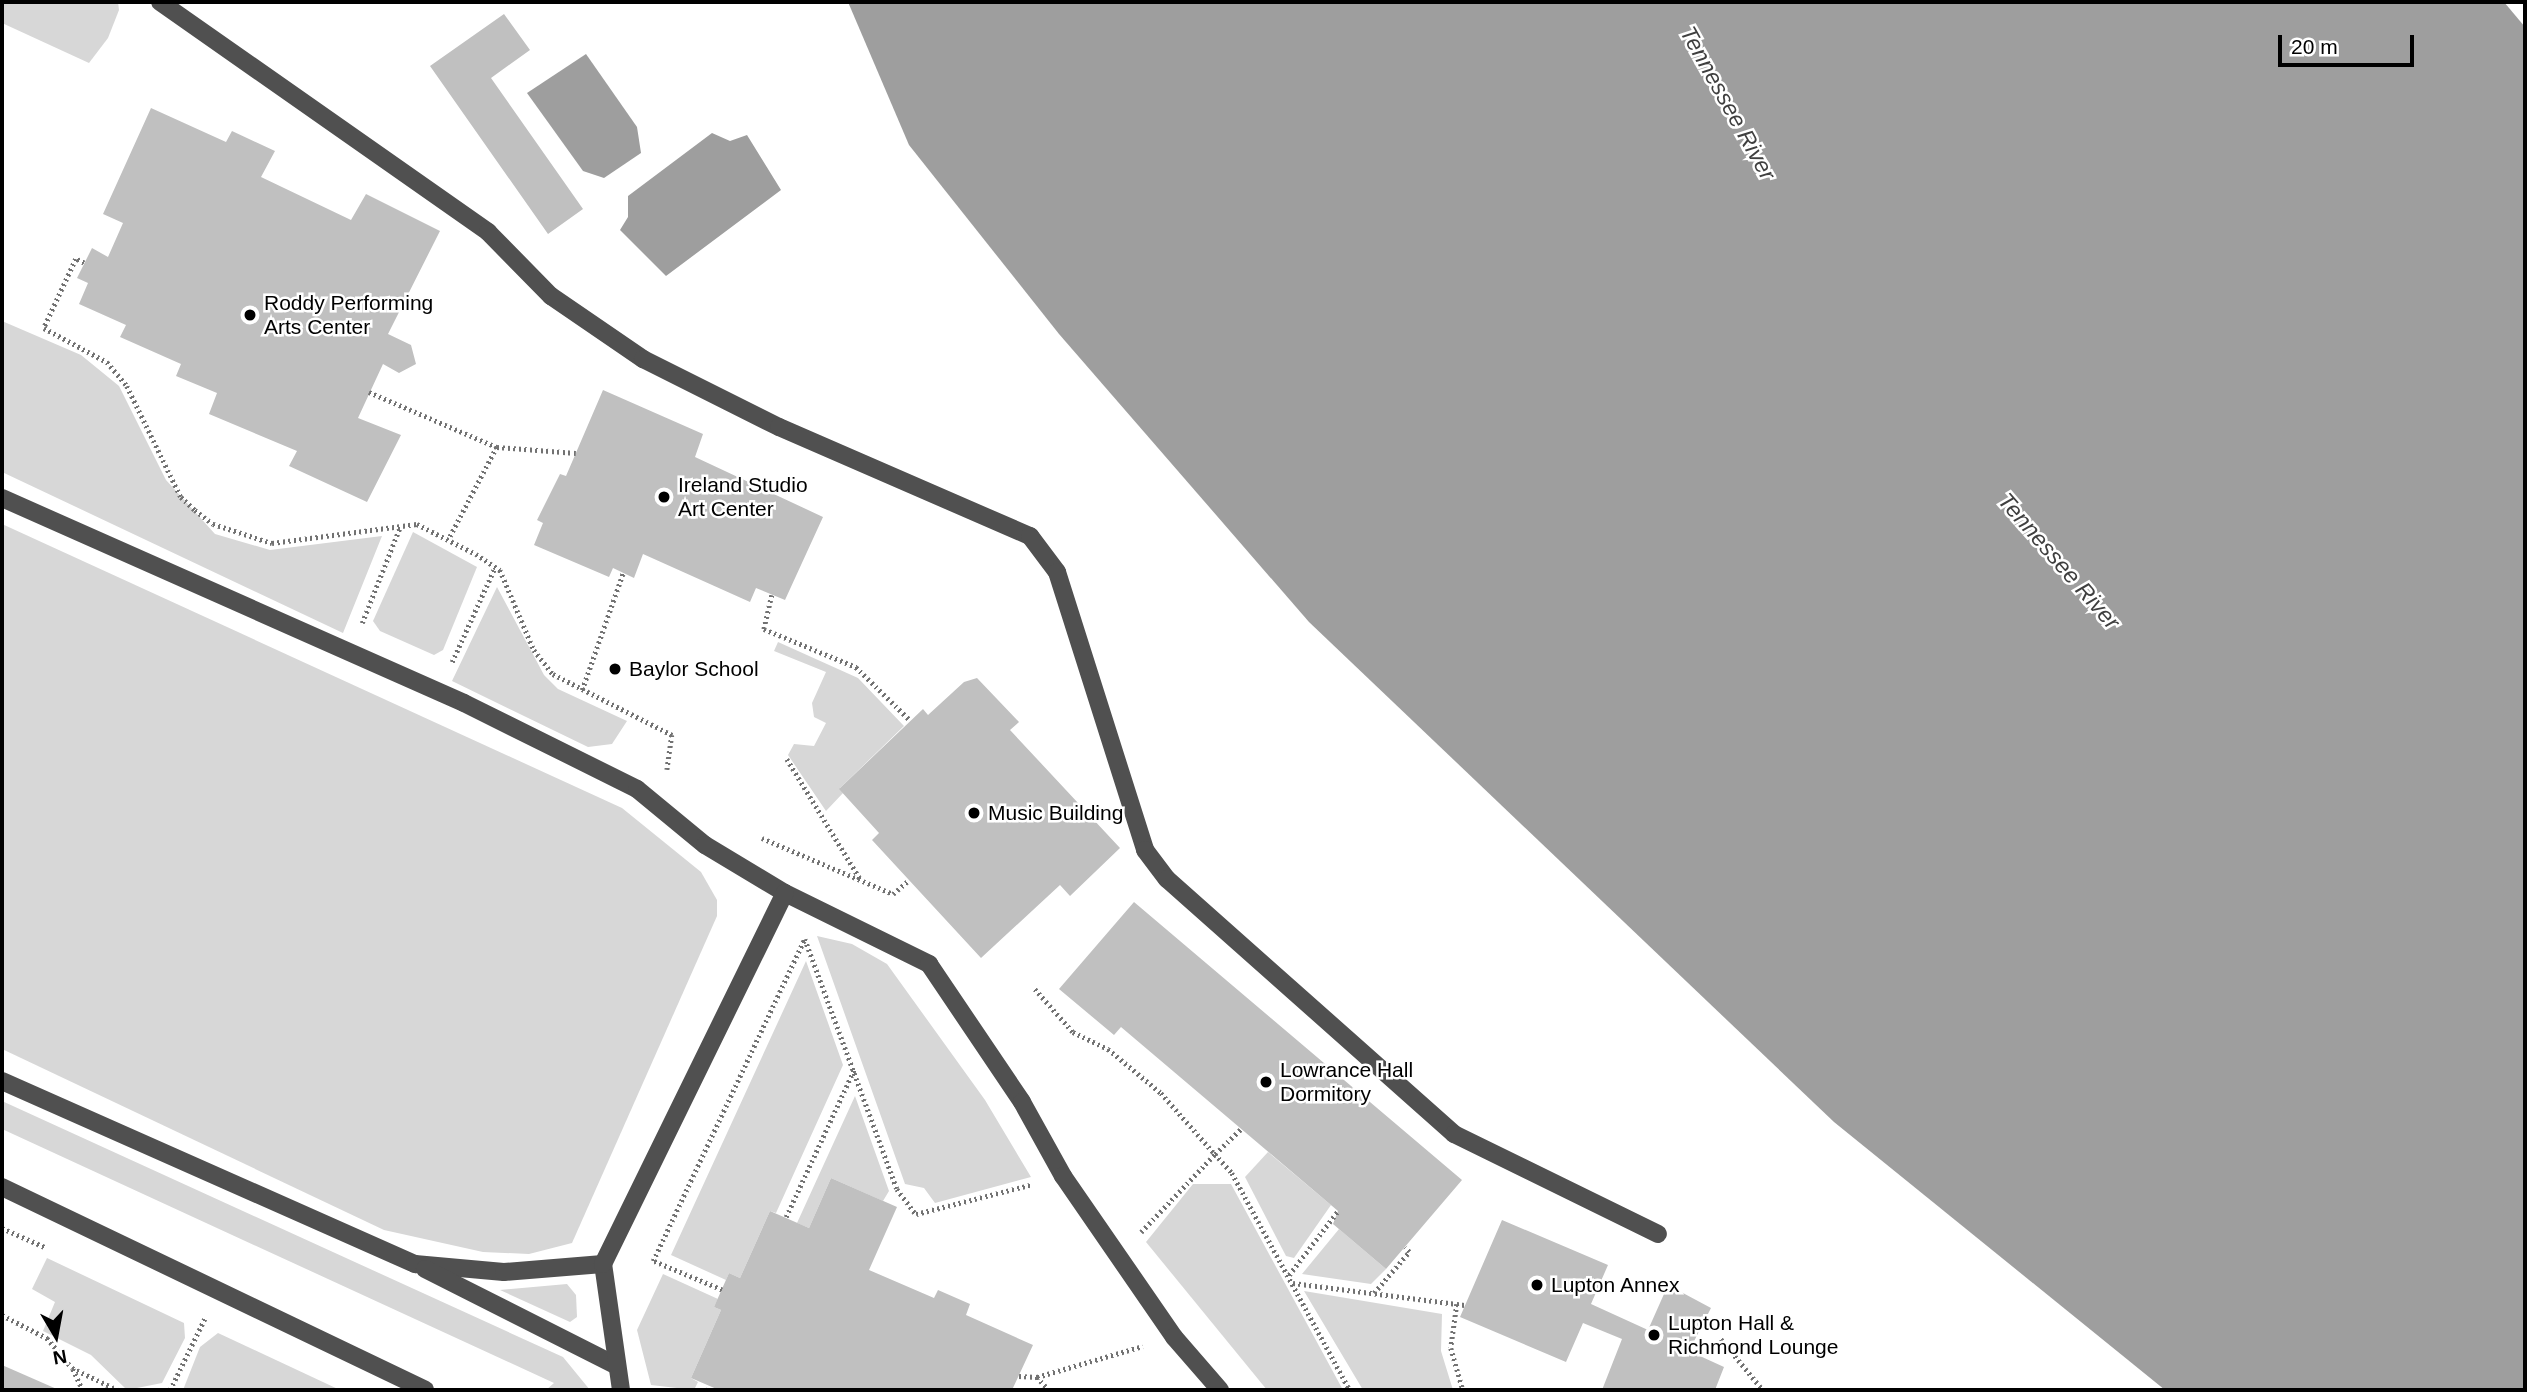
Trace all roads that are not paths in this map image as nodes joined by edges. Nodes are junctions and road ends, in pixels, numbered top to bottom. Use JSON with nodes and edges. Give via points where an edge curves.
{"nodes":[{"id":1,"x":160,"y":2,"type":"edge"},
{"id":2,"x":2,"y":498,"type":"edge"},
{"id":3,"x":786,"y":893,"type":"junction"},
{"id":4,"x":2,"y":1081,"type":"edge"},
{"id":5,"x":2,"y":1187,"type":"edge"},
{"id":6,"x":1658,"y":1234,"type":"dead end"},
{"id":7,"x":415,"y":1264,"type":"junction"},
{"id":8,"x":603,"y":1264,"type":"junction"},
{"id":9,"x":615,"y":1365,"type":"junction"},
{"id":10,"x":425,"y":1390,"type":"edge"},
{"id":11,"x":621,"y":1390,"type":"edge"},
{"id":12,"x":1220,"y":1390,"type":"edge"}],
"edges":[{"from":1,"to":6,"type":"lane","via":[[477,224],[551,296],[643,359],[779,427],[1030,536],[1057,572],[1145,850],[1167,879],[1454,1134]]},
{"from":2,"to":3,"type":"lane","via":[[464,703],[637,789],[705,845]]},
{"from":3,"to":8,"type":"lane"},
{"from":3,"to":12,"type":"lane","via":[[929,964],[1022,1102],[1063,1176],[1174,1337]]},
{"from":4,"to":7,"type":"lane"},
{"from":5,"to":10,"type":"lane"},
{"from":7,"to":8,"type":"lane","via":[[504,1272]]},
{"from":7,"to":9,"type":"lane"},
{"from":8,"to":9,"type":"lane"},
{"from":9,"to":11,"type":"lane"}]}
